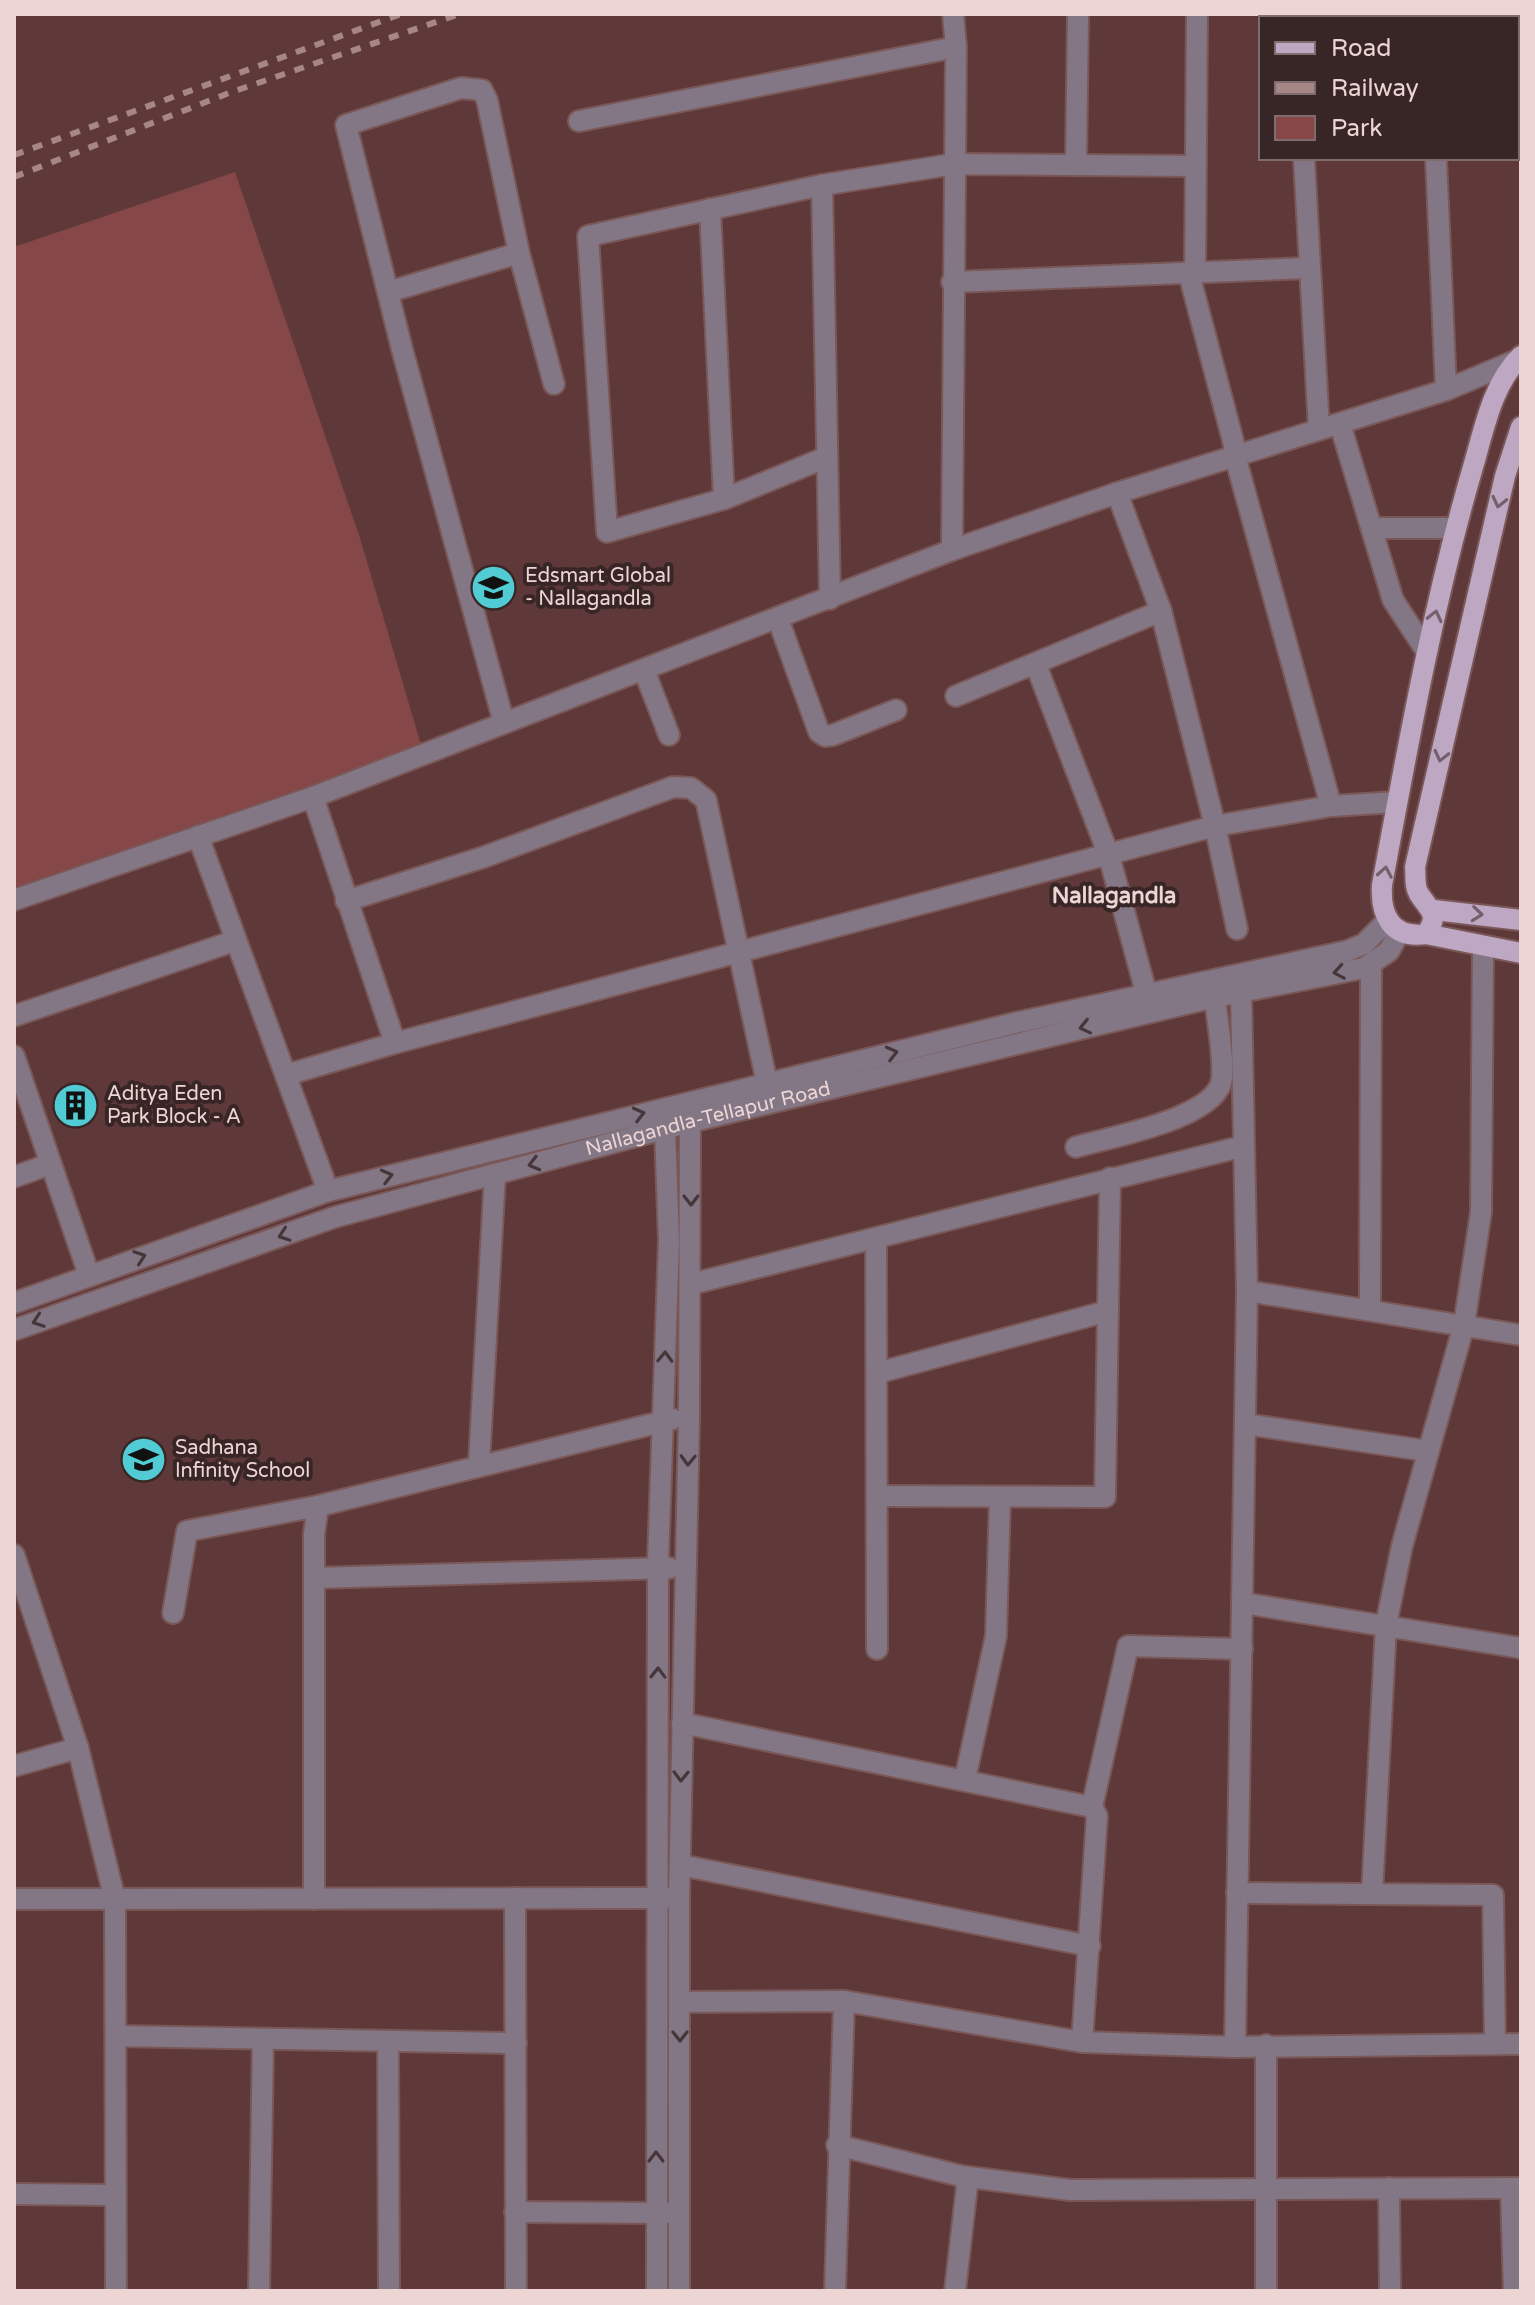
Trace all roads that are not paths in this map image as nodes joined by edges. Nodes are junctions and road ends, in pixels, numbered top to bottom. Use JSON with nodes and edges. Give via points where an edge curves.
{"nodes":[{"id":1,"x":953,"y":14,"type":"edge"},
{"id":2,"x":1078,"y":14,"type":"edge"},
{"id":3,"x":1197,"y":14,"type":"edge"},
{"id":4,"x":956,"y":47,"type":"junction"},
{"id":5,"x":579,"y":121,"type":"dead end"},
{"id":6,"x":1304,"y":160,"type":"edge"},
{"id":7,"x":1436,"y":160,"type":"edge"},
{"id":8,"x":954,"y":164,"type":"junction"},
{"id":9,"x":1076,"y":164,"type":"junction"},
{"id":10,"x":1196,"y":166,"type":"junction"},
{"id":11,"x":822,"y":185,"type":"junction"},
{"id":12,"x":710,"y":209,"type":"junction"},
{"id":13,"x":519,"y":253,"type":"junction"},
{"id":14,"x":1309,"y":268,"type":"junction"},
{"id":15,"x":1192,"y":274,"type":"junction"},
{"id":16,"x":952,"y":282,"type":"junction"},
{"id":17,"x":388,"y":292,"type":"junction"},
{"id":18,"x":1519,"y":358,"type":"edge"},
{"id":19,"x":554,"y":384,"type":"dead end"},
{"id":20,"x":1456,"y":386,"type":"junction"},
{"id":21,"x":1340,"y":424,"type":"junction"},
{"id":22,"x":1521,"y":427,"type":"edge"},
{"id":23,"x":1319,"y":429,"type":"junction"},
{"id":24,"x":1236,"y":456,"type":"junction"},
{"id":25,"x":827,"y":457,"type":"junction"},
{"id":26,"x":1117,"y":493,"type":"junction"},
{"id":27,"x":724,"y":499,"type":"junction"},
{"id":28,"x":1372,"y":528,"type":"junction"},
{"id":29,"x":1455,"y":528,"type":"junction"},
{"id":30,"x":952,"y":550,"type":"junction"},
{"id":31,"x":830,"y":599,"type":"junction"},
{"id":32,"x":1161,"y":611,"type":"junction"},
{"id":33,"x":778,"y":619,"type":"junction"},
{"id":34,"x":1427,"y":652,"type":"junction"},
{"id":35,"x":1036,"y":665,"type":"junction"},
{"id":36,"x":644,"y":670,"type":"junction"},
{"id":37,"x":956,"y":696,"type":"dead end"},
{"id":38,"x":896,"y":710,"type":"dead end"},
{"id":39,"x":504,"y":723,"type":"junction"},
{"id":40,"x":669,"y":735,"type":"dead end"},
{"id":41,"x":313,"y":797,"type":"junction"},
{"id":42,"x":1397,"y":802,"type":"junction"},
{"id":43,"x":1331,"y":806,"type":"junction"},
{"id":44,"x":1215,"y":826,"type":"junction"},
{"id":45,"x":198,"y":836,"type":"junction"},
{"id":46,"x":1109,"y":856,"type":"junction"},
{"id":47,"x":14,"y":900,"type":"edge"},
{"id":48,"x":346,"y":901,"type":"junction"},
{"id":49,"x":1434,"y":910,"type":"junction"},
{"id":50,"x":1521,"y":920,"type":"edge"},
{"id":51,"x":1394,"y":926,"type":"junction"},
{"id":52,"x":1237,"y":929,"type":"dead end"},
{"id":53,"x":1426,"y":934,"type":"junction"},
{"id":54,"x":234,"y":941,"type":"junction"},
{"id":55,"x":1483,"y":947,"type":"junction"},
{"id":56,"x":740,"y":953,"type":"junction"},
{"id":57,"x":1521,"y":953,"type":"edge"},
{"id":58,"x":1371,"y":964,"type":"junction"},
{"id":59,"x":1146,"y":992,"type":"junction"},
{"id":60,"x":1241,"y":992,"type":"junction"},
{"id":61,"x":1215,"y":997,"type":"junction"},
{"id":62,"x":14,"y":1016,"type":"edge"},
{"id":63,"x":1018,"y":1033,"type":"junction"},
{"id":64,"x":395,"y":1043,"type":"junction"},
{"id":65,"x":14,"y":1056,"type":"edge"},
{"id":66,"x":286,"y":1075,"type":"junction"},
{"id":67,"x":767,"y":1083,"type":"junction"},
{"id":68,"x":690,"y":1122,"type":"junction"},
{"id":69,"x":665,"y":1129,"type":"junction"},
{"id":70,"x":1244,"y":1146,"type":"junction"},
{"id":71,"x":1076,"y":1147,"type":"dead end"},
{"id":72,"x":50,"y":1164,"type":"junction"},
{"id":73,"x":495,"y":1174,"type":"junction"},
{"id":74,"x":14,"y":1177,"type":"edge"},
{"id":75,"x":1110,"y":1178,"type":"junction"},
{"id":76,"x":328,"y":1191,"type":"junction"},
{"id":77,"x":876,"y":1238,"type":"junction"},
{"id":78,"x":89,"y":1275,"type":"junction"},
{"id":79,"x":691,"y":1284,"type":"junction"},
{"id":80,"x":1247,"y":1291,"type":"junction"},
{"id":81,"x":14,"y":1303,"type":"edge"},
{"id":82,"x":1370,"y":1309,"type":"junction"},
{"id":83,"x":1108,"y":1311,"type":"junction"},
{"id":84,"x":1464,"y":1325,"type":"junction"},
{"id":85,"x":14,"y":1330,"type":"edge"},
{"id":86,"x":1521,"y":1335,"type":"edge"},
{"id":87,"x":877,"y":1373,"type":"junction"},
{"id":88,"x":689,"y":1417,"type":"junction"},
{"id":89,"x":663,"y":1421,"type":"junction"},
{"id":90,"x":1245,"y":1424,"type":"junction"},
{"id":91,"x":1428,"y":1451,"type":"junction"},
{"id":92,"x":479,"y":1464,"type":"junction"},
{"id":93,"x":877,"y":1496,"type":"junction"},
{"id":94,"x":1000,"y":1497,"type":"junction"},
{"id":95,"x":318,"y":1506,"type":"junction"},
{"id":96,"x":14,"y":1555,"type":"edge"},
{"id":97,"x":684,"y":1567,"type":"junction"},
{"id":98,"x":659,"y":1568,"type":"junction"},
{"id":99,"x":314,"y":1578,"type":"junction"},
{"id":100,"x":1243,"y":1603,"type":"junction"},
{"id":101,"x":173,"y":1613,"type":"dead end"},
{"id":102,"x":1386,"y":1625,"type":"junction"},
{"id":103,"x":1521,"y":1648,"type":"edge"},
{"id":104,"x":877,"y":1649,"type":"dead end"},
{"id":105,"x":1242,"y":1649,"type":"junction"},
{"id":106,"x":682,"y":1723,"type":"junction"},
{"id":107,"x":78,"y":1748,"type":"junction"},
{"id":108,"x":14,"y":1766,"type":"edge"},
{"id":109,"x":965,"y":1779,"type":"junction"},
{"id":110,"x":1092,"y":1807,"type":"junction"},
{"id":111,"x":680,"y":1865,"type":"junction"},
{"id":112,"x":1237,"y":1893,"type":"junction"},
{"id":113,"x":1372,"y":1894,"type":"junction"},
{"id":114,"x":515,"y":1898,"type":"junction"},
{"id":115,"x":656,"y":1898,"type":"junction"},
{"id":116,"x":679,"y":1898,"type":"junction"},
{"id":117,"x":14,"y":1899,"type":"edge"},
{"id":118,"x":314,"y":1899,"type":"junction"},
{"id":119,"x":115,"y":1900,"type":"junction"},
{"id":120,"x":1090,"y":1946,"type":"junction"},
{"id":121,"x":844,"y":2001,"type":"junction"},
{"id":122,"x":680,"y":2002,"type":"junction"},
{"id":123,"x":116,"y":2036,"type":"junction"},
{"id":124,"x":263,"y":2039,"type":"junction"},
{"id":125,"x":388,"y":2042,"type":"junction"},
{"id":126,"x":1082,"y":2042,"type":"junction"},
{"id":127,"x":516,"y":2043,"type":"junction"},
{"id":128,"x":1495,"y":2044,"type":"junction"},
{"id":129,"x":1521,"y":2044,"type":"edge"},
{"id":130,"x":1266,"y":2045,"type":"junction"},
{"id":131,"x":1235,"y":2047,"type":"junction"},
{"id":132,"x":837,"y":2145,"type":"junction"},
{"id":133,"x":968,"y":2177,"type":"junction"},
{"id":134,"x":1267,"y":2188,"type":"junction"},
{"id":135,"x":1389,"y":2188,"type":"junction"},
{"id":136,"x":1516,"y":2188,"type":"edge"},
{"id":137,"x":14,"y":2194,"type":"edge"},
{"id":138,"x":115,"y":2195,"type":"junction"},
{"id":139,"x":515,"y":2212,"type":"junction"},
{"id":140,"x":656,"y":2213,"type":"junction"},
{"id":141,"x":679,"y":2213,"type":"junction"},
{"id":142,"x":116,"y":2291,"type":"edge"},
{"id":143,"x":259,"y":2291,"type":"edge"},
{"id":144,"x":389,"y":2291,"type":"edge"},
{"id":145,"x":516,"y":2291,"type":"edge"},
{"id":146,"x":657,"y":2291,"type":"edge"},
{"id":147,"x":679,"y":2291,"type":"edge"},
{"id":148,"x":835,"y":2291,"type":"edge"},
{"id":149,"x":955,"y":2291,"type":"edge"},
{"id":150,"x":1266,"y":2291,"type":"edge"},
{"id":151,"x":1390,"y":2291,"type":"edge"},
{"id":152,"x":1514,"y":2291,"type":"edge"}],
"edges":[{"from":1,"to":4,"type":"street"},
{"from":2,"to":9,"type":"street"},
{"from":3,"to":10,"type":"street"},
{"from":4,"to":5,"type":"street"},
{"from":4,"to":8,"type":"street"},
{"from":6,"to":14,"type":"street"},
{"from":7,"to":20,"type":"street"},
{"from":8,"to":9,"type":"street"},
{"from":8,"to":11,"type":"street"},
{"from":8,"to":16,"type":"street"},
{"from":9,"to":10,"type":"street"},
{"from":10,"to":15,"type":"street"},
{"from":11,"to":12,"type":"street"},
{"from":11,"to":25,"type":"street"},
{"from":12,"to":27,"type":"street"},
{"from":12,"to":27,"type":"street","via":[[588,236],[607,532]]},
{"from":13,"to":17,"type":"street"},
{"from":13,"to":17,"type":"street","via":[[487,100],[482,90],[461,88],[346,125]]},
{"from":13,"to":19,"type":"street"},
{"from":14,"to":15,"type":"street"},
{"from":14,"to":23,"type":"street"},
{"from":15,"to":16,"type":"street"},
{"from":15,"to":24,"type":"street"},
{"from":16,"to":30,"type":"street"},
{"from":17,"to":39,"type":"street"},
{"from":18,"to":20,"type":"street"},
{"from":18,"to":29,"type":"main road","via":[[1493,399]]},
{"from":20,"to":21,"type":"street"},
{"from":21,"to":23,"type":"street"},
{"from":21,"to":28,"type":"street"},
{"from":22,"to":49,"type":"main road","one_way":true,"via":[[1505,476],[1415,867],[1420,895]]},
{"from":23,"to":24,"type":"street"},
{"from":24,"to":26,"type":"street"},
{"from":24,"to":43,"type":"street"},
{"from":25,"to":27,"type":"street"},
{"from":25,"to":31,"type":"street"},
{"from":26,"to":30,"type":"street"},
{"from":26,"to":32,"type":"street"},
{"from":28,"to":29,"type":"street"},
{"from":28,"to":34,"type":"street","via":[[1393,600]]},
{"from":34,"to":29,"type":"main road","one_way":true},
{"from":30,"to":31,"type":"street"},
{"from":31,"to":33,"type":"street"},
{"from":32,"to":35,"type":"street"},
{"from":32,"to":44,"type":"street"},
{"from":33,"to":36,"type":"street"},
{"from":33,"to":38,"type":"street","via":[[819,732],[833,735]]},
{"from":34,"to":42,"type":"main road"},
{"from":35,"to":37,"type":"street"},
{"from":35,"to":46,"type":"street"},
{"from":36,"to":39,"type":"street"},
{"from":36,"to":40,"type":"street"},
{"from":39,"to":41,"type":"street"},
{"from":41,"to":45,"type":"street"},
{"from":41,"to":48,"type":"street"},
{"from":42,"to":43,"type":"street"},
{"from":51,"to":42,"type":"main road","one_way":true,"via":[[1382,910],[1382,885]]},
{"from":43,"to":44,"type":"street"},
{"from":44,"to":46,"type":"street"},
{"from":44,"to":52,"type":"street"},
{"from":45,"to":47,"type":"street"},
{"from":45,"to":54,"type":"street"},
{"from":46,"to":56,"type":"street"},
{"from":46,"to":59,"type":"street"},
{"from":48,"to":56,"type":"street","via":[[681,785],[706,800]]},
{"from":48,"to":64,"type":"street"},
{"from":49,"to":50,"type":"main road","one_way":true},
{"from":49,"to":53,"type":"main road"},
{"from":51,"to":53,"type":"main road"},
{"from":51,"to":58,"type":"street","via":[[1389,951]]},
{"from":51,"to":59,"type":"street","name":"Nallagandla-Tellapur Road","via":[[1347,951]]},
{"from":53,"to":55,"type":"main road"},
{"from":54,"to":62,"type":"street"},
{"from":54,"to":66,"type":"street"},
{"from":55,"to":57,"type":"main road"},
{"from":55,"to":84,"type":"street","via":[[1481,1212]]},
{"from":56,"to":64,"type":"street"},
{"from":56,"to":67,"type":"street"},
{"from":58,"to":60,"type":"street","name":"Nallagandla-Tellapur Road","one_way":true},
{"from":58,"to":82,"type":"street"},
{"from":59,"to":63,"type":"street","name":"Nallagandla-Tellapur Road"},
{"from":60,"to":61,"type":"street","name":"Nallagandla-Tellapur Road"},
{"from":60,"to":70,"type":"street"},
{"from":61,"to":63,"type":"street","name":"Nallagandla-Tellapur Road","one_way":true},
{"from":61,"to":71,"type":"street","via":[[1223,1080],[1214,1097],[1193,1112]]},
{"from":67,"to":63,"type":"street","name":"Nallagandla-Tellapur Road","one_way":true},
{"from":63,"to":68,"type":"street","name":"Nallagandla-Tellapur Road"},
{"from":64,"to":66,"type":"street"},
{"from":65,"to":72,"type":"street"},
{"from":66,"to":76,"type":"street"},
{"from":76,"to":67,"type":"street","name":"Nallagandla-Tellapur Road","one_way":true},
{"from":68,"to":69,"type":"street","name":"Nallagandla-Tellapur Road"},
{"from":68,"to":79,"type":"street","one_way":true},
{"from":69,"to":73,"type":"street","name":"Nallagandla-Tellapur Road","one_way":true},
{"from":89,"to":69,"type":"street","one_way":true,"via":[[669,1241]]},
{"from":70,"to":75,"type":"street"},
{"from":70,"to":80,"type":"street"},
{"from":72,"to":74,"type":"street"},
{"from":72,"to":78,"type":"street"},
{"from":73,"to":85,"type":"street","name":"Nallagandla-Tellapur Road","one_way":true,"via":[[335,1217]]},
{"from":73,"to":92,"type":"street"},
{"from":75,"to":77,"type":"street"},
{"from":75,"to":83,"type":"street"},
{"from":78,"to":76,"type":"street","name":"Nallagandla-Tellapur Road","one_way":true},
{"from":77,"to":79,"type":"street"},
{"from":77,"to":87,"type":"street"},
{"from":78,"to":81,"type":"street","name":"Nallagandla-Tellapur Road"},
{"from":79,"to":88,"type":"street"},
{"from":80,"to":82,"type":"street"},
{"from":80,"to":90,"type":"street"},
{"from":82,"to":84,"type":"street"},
{"from":83,"to":87,"type":"street"},
{"from":83,"to":94,"type":"street","via":[[1105,1497]]},
{"from":84,"to":86,"type":"street"},
{"from":84,"to":91,"type":"street"},
{"from":87,"to":93,"type":"street"},
{"from":88,"to":89,"type":"street"},
{"from":88,"to":97,"type":"street","one_way":true},
{"from":89,"to":92,"type":"street"},
{"from":89,"to":98,"type":"street"},
{"from":90,"to":91,"type":"street"},
{"from":90,"to":100,"type":"street"},
{"from":91,"to":102,"type":"street"},
{"from":92,"to":95,"type":"street"},
{"from":93,"to":94,"type":"street"},
{"from":93,"to":104,"type":"street"},
{"from":94,"to":109,"type":"street","via":[[996,1636]]},
{"from":95,"to":99,"type":"street"},
{"from":95,"to":101,"type":"street","via":[[187,1531]]},
{"from":96,"to":107,"type":"street"},
{"from":97,"to":98,"type":"street"},
{"from":97,"to":106,"type":"street"},
{"from":98,"to":99,"type":"street"},
{"from":115,"to":98,"type":"street","one_way":true},
{"from":99,"to":118,"type":"street"},
{"from":100,"to":102,"type":"street"},
{"from":100,"to":105,"type":"street"},
{"from":102,"to":103,"type":"street"},
{"from":102,"to":113,"type":"street"},
{"from":105,"to":110,"type":"street","via":[[1128,1646]]},
{"from":105,"to":112,"type":"street"},
{"from":106,"to":109,"type":"street"},
{"from":106,"to":111,"type":"street","one_way":true},
{"from":107,"to":108,"type":"street"},
{"from":107,"to":119,"type":"street"},
{"from":109,"to":110,"type":"street"},
{"from":110,"to":120,"type":"street","via":[[1097,1816]]},
{"from":111,"to":116,"type":"street"},
{"from":111,"to":120,"type":"street"},
{"from":112,"to":113,"type":"street"},
{"from":112,"to":131,"type":"street"},
{"from":113,"to":128,"type":"street","via":[[1493,1895]]},
{"from":114,"to":115,"type":"street"},
{"from":114,"to":118,"type":"street"},
{"from":114,"to":127,"type":"street"},
{"from":115,"to":116,"type":"street"},
{"from":140,"to":115,"type":"street","one_way":true},
{"from":116,"to":122,"type":"street"},
{"from":117,"to":119,"type":"street"},
{"from":118,"to":119,"type":"street"},
{"from":119,"to":123,"type":"street"},
{"from":120,"to":126,"type":"street"},
{"from":121,"to":122,"type":"street"},
{"from":121,"to":126,"type":"street"},
{"from":121,"to":132,"type":"street"},
{"from":122,"to":141,"type":"street","one_way":true},
{"from":123,"to":124,"type":"street"},
{"from":123,"to":138,"type":"street"},
{"from":124,"to":125,"type":"street"},
{"from":124,"to":143,"type":"street"},
{"from":125,"to":127,"type":"street"},
{"from":125,"to":144,"type":"street"},
{"from":126,"to":131,"type":"street"},
{"from":127,"to":139,"type":"street"},
{"from":128,"to":129,"type":"street"},
{"from":128,"to":130,"type":"street"},
{"from":130,"to":131,"type":"street"},
{"from":130,"to":134,"type":"street"},
{"from":132,"to":133,"type":"street"},
{"from":132,"to":148,"type":"street"},
{"from":133,"to":134,"type":"street","via":[[1070,2190]]},
{"from":133,"to":149,"type":"street"},
{"from":134,"to":135,"type":"street"},
{"from":134,"to":150,"type":"street"},
{"from":135,"to":136,"type":"street"},
{"from":135,"to":151,"type":"street"},
{"from":136,"to":152,"type":"street"},
{"from":137,"to":138,"type":"street"},
{"from":138,"to":142,"type":"street"},
{"from":139,"to":140,"type":"street"},
{"from":139,"to":145,"type":"street"},
{"from":140,"to":141,"type":"street"},
{"from":140,"to":146,"type":"street"},
{"from":141,"to":147,"type":"street"}]}
